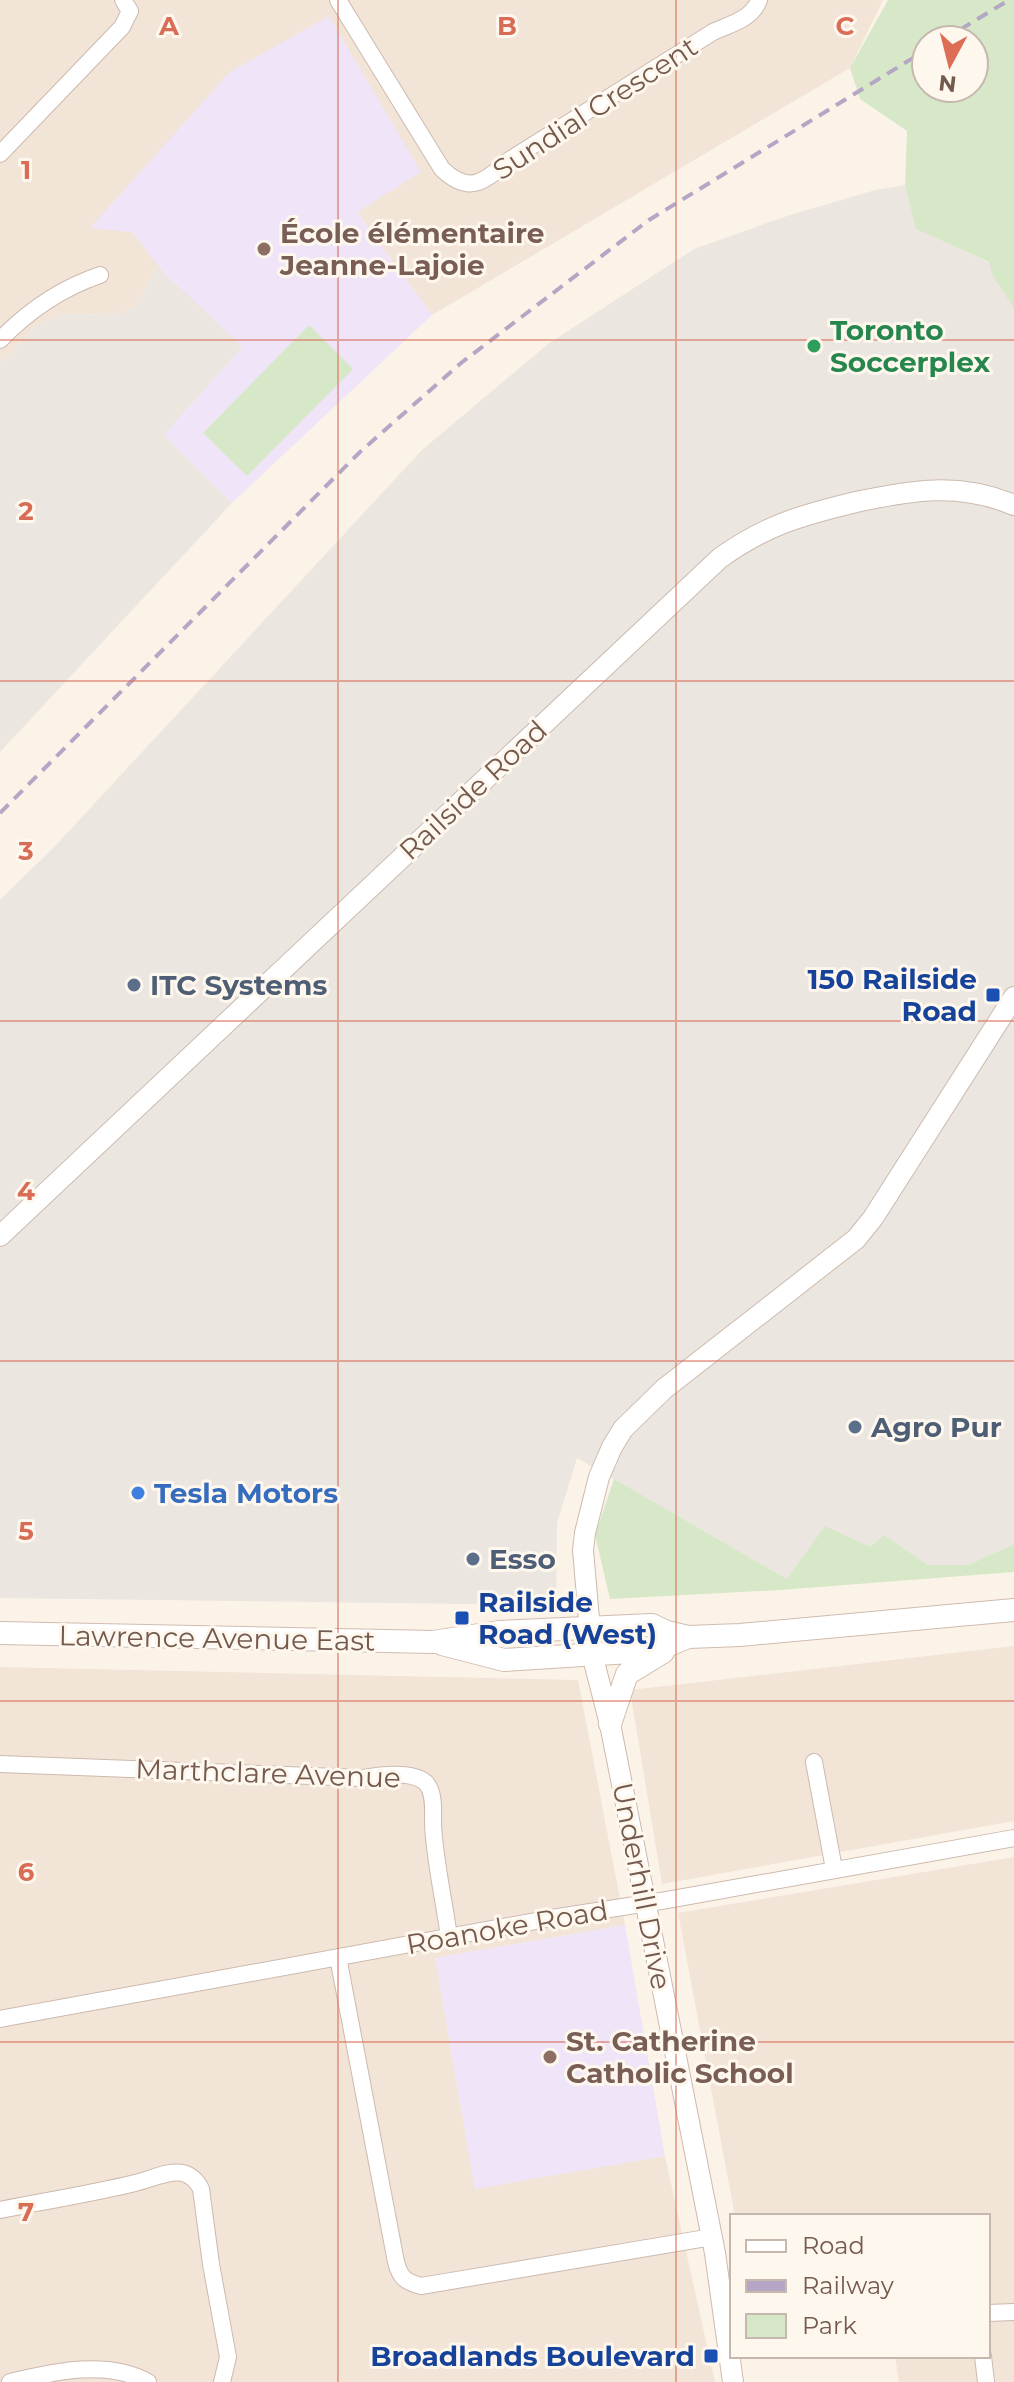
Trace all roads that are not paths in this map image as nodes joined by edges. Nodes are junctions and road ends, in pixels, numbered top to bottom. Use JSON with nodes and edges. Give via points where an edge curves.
{"nodes":[{"id":1,"x":123,"y":0,"type":"edge"},
{"id":2,"x":338,"y":0,"type":"edge"},
{"id":3,"x":757,"y":5,"type":"edge"},
{"id":4,"x":0,"y":154,"type":"edge"},
{"id":5,"x":100,"y":275,"type":"dead end"},
{"id":6,"x":0,"y":340,"type":"edge"},
{"id":7,"x":1014,"y":505,"type":"edge"},
{"id":8,"x":1014,"y":997,"type":"edge"},
{"id":9,"x":0,"y":1236,"type":"edge"},
{"id":10,"x":1014,"y":1610,"type":"edge"},
{"id":11,"x":589,"y":1626,"type":"junction"},
{"id":12,"x":0,"y":1633,"type":"edge"},
{"id":13,"x":688,"y":1637,"type":"junction"},
{"id":14,"x":433,"y":1642,"type":"junction"},
{"id":15,"x":592,"y":1654,"type":"junction"},
{"id":16,"x":610,"y":1724,"type":"junction"},
{"id":17,"x":814,"y":1762,"type":"dead end"},
{"id":18,"x":0,"y":1764,"type":"edge"},
{"id":19,"x":1014,"y":1838,"type":"edge"},
{"id":20,"x":834,"y":1869,"type":"junction"},
{"id":21,"x":645,"y":1904,"type":"junction"},
{"id":22,"x":449,"y":1937,"type":"junction"},
{"id":23,"x":338,"y":1957,"type":"junction"},
{"id":24,"x":0,"y":2019,"type":"edge"},
{"id":25,"x":0,"y":2210,"type":"edge"},
{"id":26,"x":712,"y":2237,"type":"junction"},
{"id":27,"x":728,"y":2309,"type":"edge"},
{"id":28,"x":1014,"y":2312,"type":"edge"},
{"id":29,"x":990,"y":2313,"type":"edge"},
{"id":30,"x":730,"y":2338,"type":"edge"},
{"id":31,"x":731,"y":2358,"type":"edge"},
{"id":32,"x":983,"y":2358,"type":"edge"},
{"id":33,"x":10,"y":2382,"type":"edge"},
{"id":34,"x":148,"y":2382,"type":"edge"},
{"id":35,"x":222,"y":2382,"type":"edge"},
{"id":36,"x":733,"y":2382,"type":"edge"},
{"id":37,"x":986,"y":2382,"type":"edge"}],
"edges":[{"from":1,"to":4,"type":"street","via":[[130,11],[122,27]]},
{"from":2,"to":3,"type":"street","name":"Sundial Crescent","via":[[442,169],[465,184],[491,176]]},
{"from":5,"to":6,"type":"street","via":[[48,299]]},
{"from":7,"to":9,"type":"street","name":"Railside Road","via":[[962,490],[905,492],[805,514],[748,538],[720,558]]},
{"from":8,"to":11,"type":"street","via":[[856,1239],[664,1389],[623,1429],[603,1465],[585,1533]]},
{"from":10,"to":13,"type":"main road","name":"Lawrence Avenue East"},
{"from":11,"to":13,"type":"main road","name":"Lawrence Avenue East","via":[[652,1625]]},
{"from":11,"to":14,"type":"main road","name":"Lawrence Avenue East"},
{"from":11,"to":15,"type":"street","name":"Underhill Drive"},
{"from":12,"to":14,"type":"main road","name":"Lawrence Avenue East"},
{"from":13,"to":15,"type":"main road","name":"Lawrence Avenue East","via":[[659,1649]]},
{"from":13,"to":16,"type":"main road","via":[[627,1674]]},
{"from":14,"to":15,"type":"main road","name":"Lawrence Avenue East","via":[[504,1660]]},
{"from":15,"to":16,"type":"street","name":"Underhill Drive"},
{"from":16,"to":21,"type":"street","name":"Underhill Drive"},
{"from":17,"to":20,"type":"street"},
{"from":18,"to":22,"type":"street","name":"Marthclare Avenue","via":[[402,1775],[422,1780],[432,1804]]},
{"from":19,"to":20,"type":"street","name":"Roanoke Road"},
{"from":20,"to":21,"type":"street","name":"Roanoke Road"},
{"from":21,"to":22,"type":"street","name":"Roanoke Road"},
{"from":21,"to":26,"type":"street","name":"Underhill Drive"},
{"from":22,"to":23,"type":"street","name":"Roanoke Road"},
{"from":23,"to":24,"type":"street","name":"Roanoke Road"},
{"from":23,"to":26,"type":"street","via":[[396,2262],[407,2283],[421,2286]]},
{"from":25,"to":35,"type":"street","via":[[171,2173],[189,2176],[201,2189],[228,2357]]},
{"from":26,"to":27,"type":"street","name":"Underhill Drive"},
{"from":27,"to":30,"type":"street","name":"Underhill Drive"},
{"from":28,"to":29,"type":"street"},
{"from":31,"to":36,"type":"street","name":"Underhill Drive"},
{"from":32,"to":37,"type":"street"},
{"from":33,"to":34,"type":"street","via":[[103,2369]]}]}
